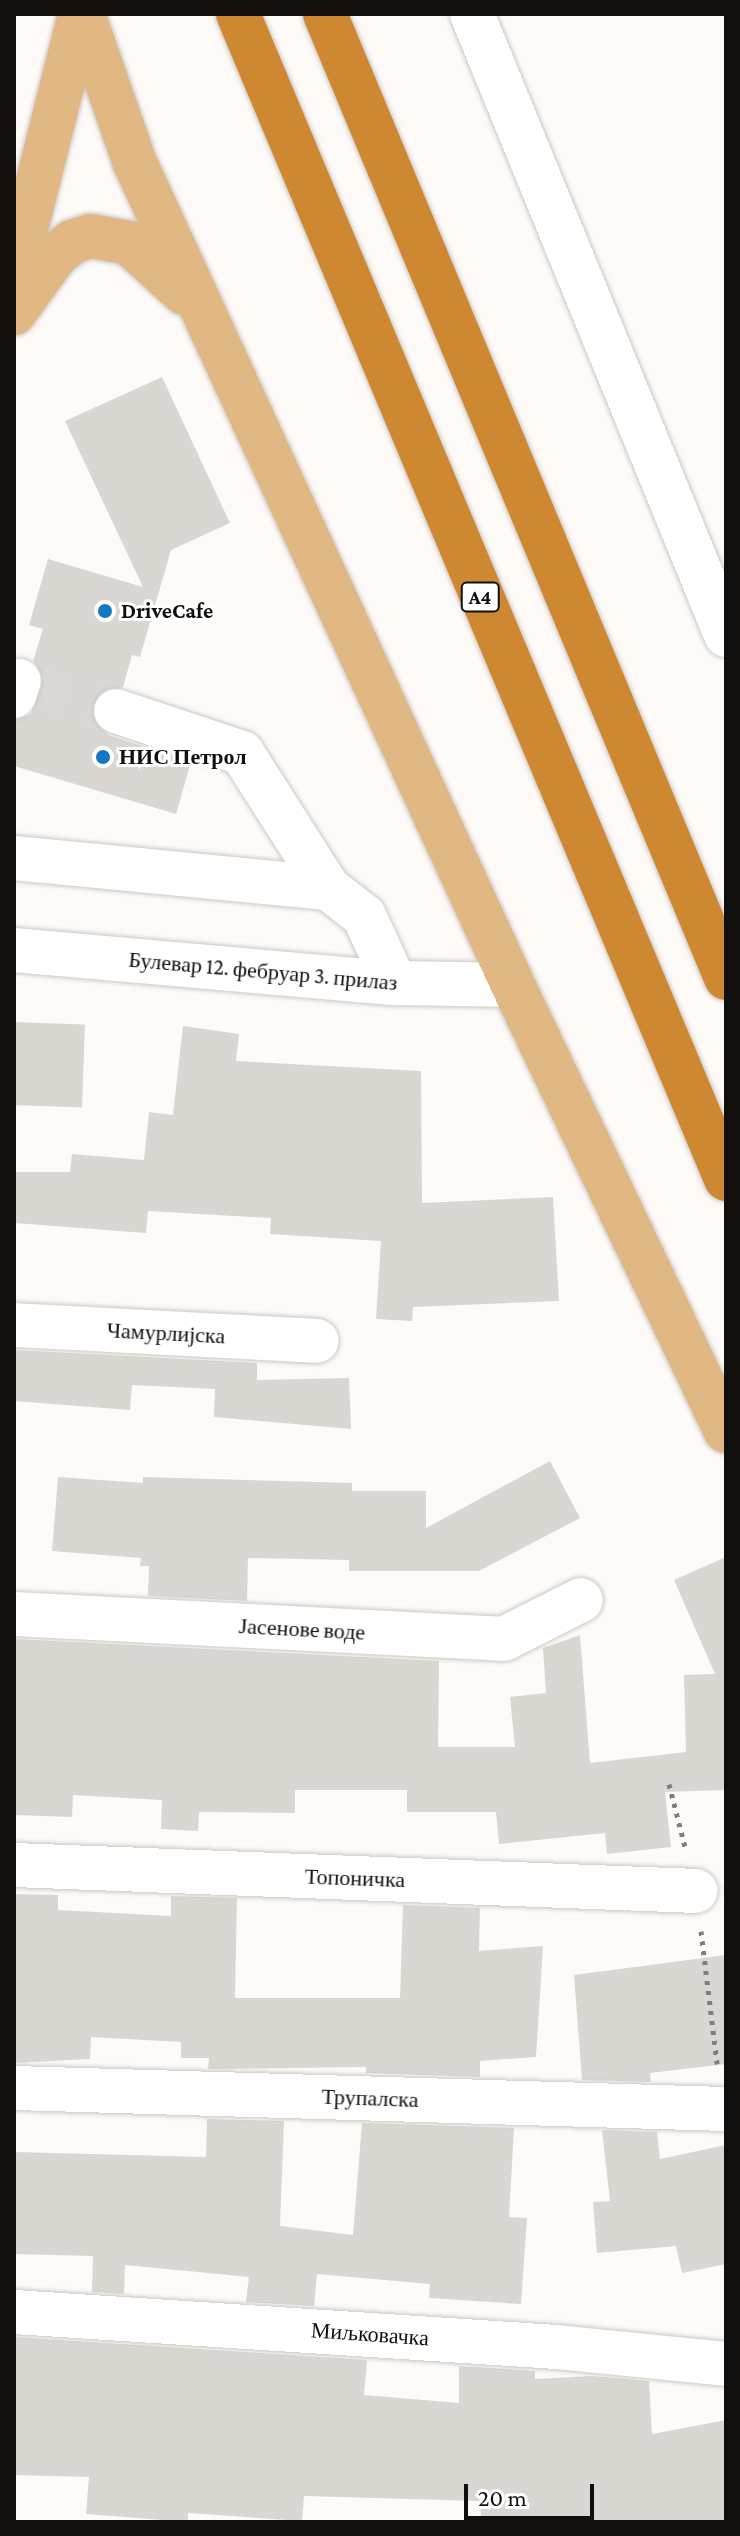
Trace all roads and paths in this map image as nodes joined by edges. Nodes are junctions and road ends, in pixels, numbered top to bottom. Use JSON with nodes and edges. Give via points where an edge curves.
{"nodes":[{"id":1,"x":82,"y":14,"type":"edge"},
{"id":2,"x":238,"y":14,"type":"edge"},
{"id":3,"x":325,"y":14,"type":"edge"},
{"id":4,"x":472,"y":14,"type":"edge"},
{"id":5,"x":14,"y":277,"type":"edge"},
{"id":6,"x":14,"y":313,"type":"edge"},
{"id":7,"x":215,"y":329,"type":"junction"},
{"id":8,"x":726,"y":635,"type":"edge"},
{"id":9,"x":116,"y":711,"type":"tunnel mouth"},
{"id":10,"x":14,"y":858,"type":"edge"},
{"id":11,"x":328,"y":888,"type":"junction"},
{"id":12,"x":14,"y":950,"type":"edge"},
{"id":13,"x":726,"y":978,"type":"edge"},
{"id":14,"x":395,"y":983,"type":"junction"},
{"id":15,"x":513,"y":985,"type":"junction"},
{"id":16,"x":726,"y":1179,"type":"edge"},
{"id":17,"x":14,"y":1325,"type":"edge"},
{"id":18,"x":317,"y":1341,"type":"dead end"},
{"id":19,"x":726,"y":1431,"type":"edge"},
{"id":20,"x":581,"y":1600,"type":"dead end"},
{"id":21,"x":14,"y":1614,"type":"edge"},
{"id":22,"x":669,"y":1784,"type":"dead end"},
{"id":23,"x":14,"y":1865,"type":"edge"},
{"id":24,"x":696,"y":1891,"type":"junction"},
{"id":25,"x":14,"y":2088,"type":"edge"},
{"id":26,"x":724,"y":2109,"type":"edge"},
{"id":27,"x":14,"y":2312,"type":"edge"},
{"id":28,"x":726,"y":2364,"type":"edge"}],
"edges":[{"from":1,"to":5,"type":"main road"},
{"from":1,"to":7,"type":"main road","via":[[135,163]]},
{"from":2,"to":16,"type":"highway","number":"A4"},
{"from":3,"to":13,"type":"highway"},
{"from":4,"to":8,"type":"street"},
{"from":6,"to":7,"type":"main road","via":[[42,271],[72,242],[109,237],[129,243],[163,270]]},
{"from":7,"to":15,"type":"main road"},
{"from":9,"to":11,"type":"street","via":[[242,753]]},
{"from":10,"to":11,"type":"street"},
{"from":11,"to":14,"type":"street","via":[[364,916]]},
{"from":12,"to":14,"type":"street","name":"Булевар 12. фебруар 3. прилаз"},
{"from":14,"to":15,"type":"street","name":"Булевар 12. фебруар 3. прилаз"},
{"from":15,"to":19,"type":"main road"},
{"from":17,"to":18,"type":"street","name":"Чамурлијска"},
{"from":20,"to":21,"type":"street","name":"Јасенове воде","via":[[504,1639]]},
{"from":22,"to":24,"type":"path"},
{"from":23,"to":24,"type":"street","name":"Топоничка"},
{"from":24,"to":26,"type":"path"},
{"from":25,"to":26,"type":"street","name":"Трупалска"},
{"from":27,"to":28,"type":"street","name":"Миљковачка","via":[[541,2346]]}]}
